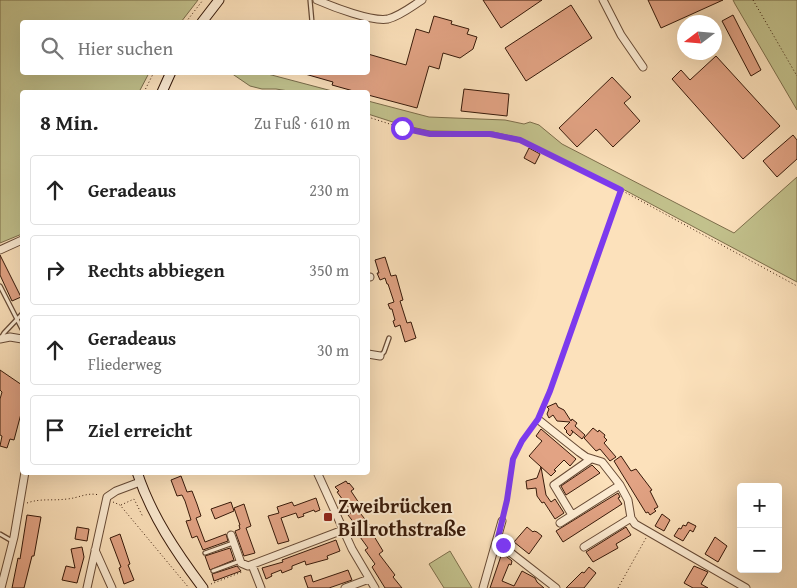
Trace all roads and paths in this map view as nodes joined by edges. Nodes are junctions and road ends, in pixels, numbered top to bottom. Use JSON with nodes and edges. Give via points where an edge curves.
{"nodes":[{"id":1,"x":203,"y":0,"type":"edge"},
{"id":2,"x":219,"y":0,"type":"edge"},
{"id":3,"x":310,"y":0,"type":"edge"},
{"id":4,"x":317,"y":0,"type":"edge"},
{"id":5,"x":422,"y":0,"type":"edge"},
{"id":6,"x":603,"y":0,"type":"edge"},
{"id":7,"x":753,"y":0,"type":"edge"},
{"id":8,"x":188,"y":20,"type":"edge"},
{"id":9,"x":204,"y":20,"type":"edge"},
{"id":10,"x":312,"y":20,"type":"edge"},
{"id":11,"x":643,"y":67,"type":"dead end"},
{"id":12,"x":152,"y":75,"type":"edge"},
{"id":13,"x":170,"y":75,"type":"edge"},
{"id":14,"x":797,"y":76,"type":"edge"},
{"id":15,"x":145,"y":90,"type":"edge"},
{"id":16,"x":163,"y":90,"type":"edge"},
{"id":17,"x":370,"y":118,"type":"edge"},
{"id":18,"x":621,"y":190,"type":"junction"},
{"id":19,"x":20,"y":241,"type":"edge"},
{"id":20,"x":0,"y":250,"type":"edge"},
{"id":21,"x":0,"y":286,"type":"edge"},
{"id":22,"x":797,"y":286,"type":"edge"},
{"id":23,"x":20,"y":316,"type":"edge"},
{"id":24,"x":17,"y":320,"type":"junction"},
{"id":25,"x":20,"y":325,"type":"edge"},
{"id":26,"x":389,"y":338,"type":"dead end"},
{"id":27,"x":0,"y":339,"type":"edge"},
{"id":28,"x":20,"y":339,"type":"edge"},
{"id":29,"x":370,"y":354,"type":"edge"},
{"id":30,"x":380,"y":356,"type":"joint"},
{"id":31,"x":537,"y":422,"type":"junction"},
{"id":32,"x":591,"y":459,"type":"junction"},
{"id":33,"x":24,"y":475,"type":"edge"},
{"id":34,"x":318,"y":475,"type":"edge"},
{"id":35,"x":138,"y":477,"type":"edge"},
{"id":36,"x":620,"y":485,"type":"junction"},
{"id":37,"x":106,"y":499,"type":"junction"},
{"id":38,"x":120,"y":505,"type":"junction"},
{"id":39,"x":19,"y":508,"type":"junction"},
{"id":40,"x":572,"y":515,"type":"junction"},
{"id":41,"x":143,"y":517,"type":"dead end"},
{"id":42,"x":631,"y":518,"type":"junction"},
{"id":43,"x":502,"y":521,"type":"joint"},
{"id":44,"x":560,"y":523,"type":"dead end"},
{"id":45,"x":343,"y":530,"type":"junction"},
{"id":46,"x":649,"y":533,"type":"junction"},
{"id":47,"x":0,"y":534,"type":"edge"},
{"id":48,"x":232,"y":539,"type":"joint"},
{"id":49,"x":13,"y":541,"type":"junction"},
{"id":50,"x":497,"y":542,"type":"junction"},
{"id":51,"x":584,"y":547,"type":"dead end"},
{"id":52,"x":95,"y":550,"type":"junction"},
{"id":53,"x":205,"y":553,"type":"dead end"},
{"id":54,"x":240,"y":561,"type":"junction"},
{"id":55,"x":250,"y":565,"type":"junction"},
{"id":56,"x":212,"y":571,"type":"dead end"},
{"id":57,"x":369,"y":579,"type":"junction"},
{"id":58,"x":206,"y":587,"type":"edge"},
{"id":59,"x":1,"y":588,"type":"edge"},
{"id":60,"x":87,"y":588,"type":"edge"},
{"id":61,"x":112,"y":588,"type":"edge"},
{"id":62,"x":189,"y":588,"type":"edge"},
{"id":63,"x":261,"y":588,"type":"edge"},
{"id":64,"x":345,"y":588,"type":"edge"},
{"id":65,"x":375,"y":588,"type":"edge"},
{"id":66,"x":483,"y":588,"type":"edge"},
{"id":67,"x":556,"y":588,"type":"edge"},
{"id":68,"x":618,"y":588,"type":"edge"},
{"id":69,"x":746,"y":588,"type":"edge"}],
"edges":[{"from":1,"to":8,"type":"path"},
{"from":2,"to":9,"type":"main road"},
{"from":3,"to":10,"type":"lane"},
{"from":4,"to":5,"type":"street","via":[[382,20],[394,17]]},
{"from":6,"to":11,"type":"street"},
{"from":7,"to":14,"type":"path"},
{"from":12,"to":15,"type":"path"},
{"from":13,"to":16,"type":"main road"},
{"from":17,"to":18,"type":"path","via":[[430,134],[490,134],[520,140]]},
{"from":18,"to":22,"type":"path"},
{"from":18,"to":31,"type":"path"},
{"from":19,"to":20,"type":"street"},
{"from":21,"to":24,"type":"lane"},
{"from":23,"to":24,"type":"lane"},
{"from":24,"to":25,"type":"lane"},
{"from":24,"to":27,"type":"lane"},
{"from":26,"to":30,"type":"lane"},
{"from":27,"to":28,"type":"street"},
{"from":29,"to":30,"type":"street"},
{"from":31,"to":32,"type":"street"},
{"from":31,"to":43,"type":"path","via":[[513,459]]},
{"from":32,"to":36,"type":"street","via":[[602,462]]},
{"from":32,"to":40,"type":"street","via":[[554,485]]},
{"from":33,"to":39,"type":"street"},
{"from":34,"to":45,"type":"street"},
{"from":35,"to":37,"type":"street"},
{"from":35,"to":58,"type":"main road","via":[[164,531]]},
{"from":36,"to":40,"type":"street"},
{"from":36,"to":42,"type":"street","via":[[628,500]]},
{"from":37,"to":38,"type":"path"},
{"from":37,"to":39,"type":"path","via":[[93,494],[66,500],[42,499],[27,502]]},
{"from":37,"to":52,"type":"street"},
{"from":38,"to":41,"type":"path","via":[[134,498]]},
{"from":38,"to":62,"type":"path"},
{"from":39,"to":49,"type":"street"},
{"from":40,"to":44,"type":"street"},
{"from":42,"to":46,"type":"street"},
{"from":42,"to":51,"type":"street"},
{"from":43,"to":50,"type":"street"},
{"from":45,"to":55,"type":"street"},
{"from":45,"to":57,"type":"street"},
{"from":46,"to":68,"type":"path"},
{"from":46,"to":69,"type":"street"},
{"from":47,"to":49,"type":"lane"},
{"from":48,"to":53,"type":"lane"},
{"from":48,"to":54,"type":"street"},
{"from":49,"to":59,"type":"street"},
{"from":50,"to":66,"type":"street"},
{"from":50,"to":67,"type":"street"},
{"from":52,"to":60,"type":"street"},
{"from":52,"to":61,"type":"street"},
{"from":54,"to":55,"type":"street"},
{"from":54,"to":56,"type":"lane"},
{"from":55,"to":58,"type":"path"},
{"from":55,"to":63,"type":"street"},
{"from":57,"to":64,"type":"street"},
{"from":57,"to":65,"type":"street"}]}
